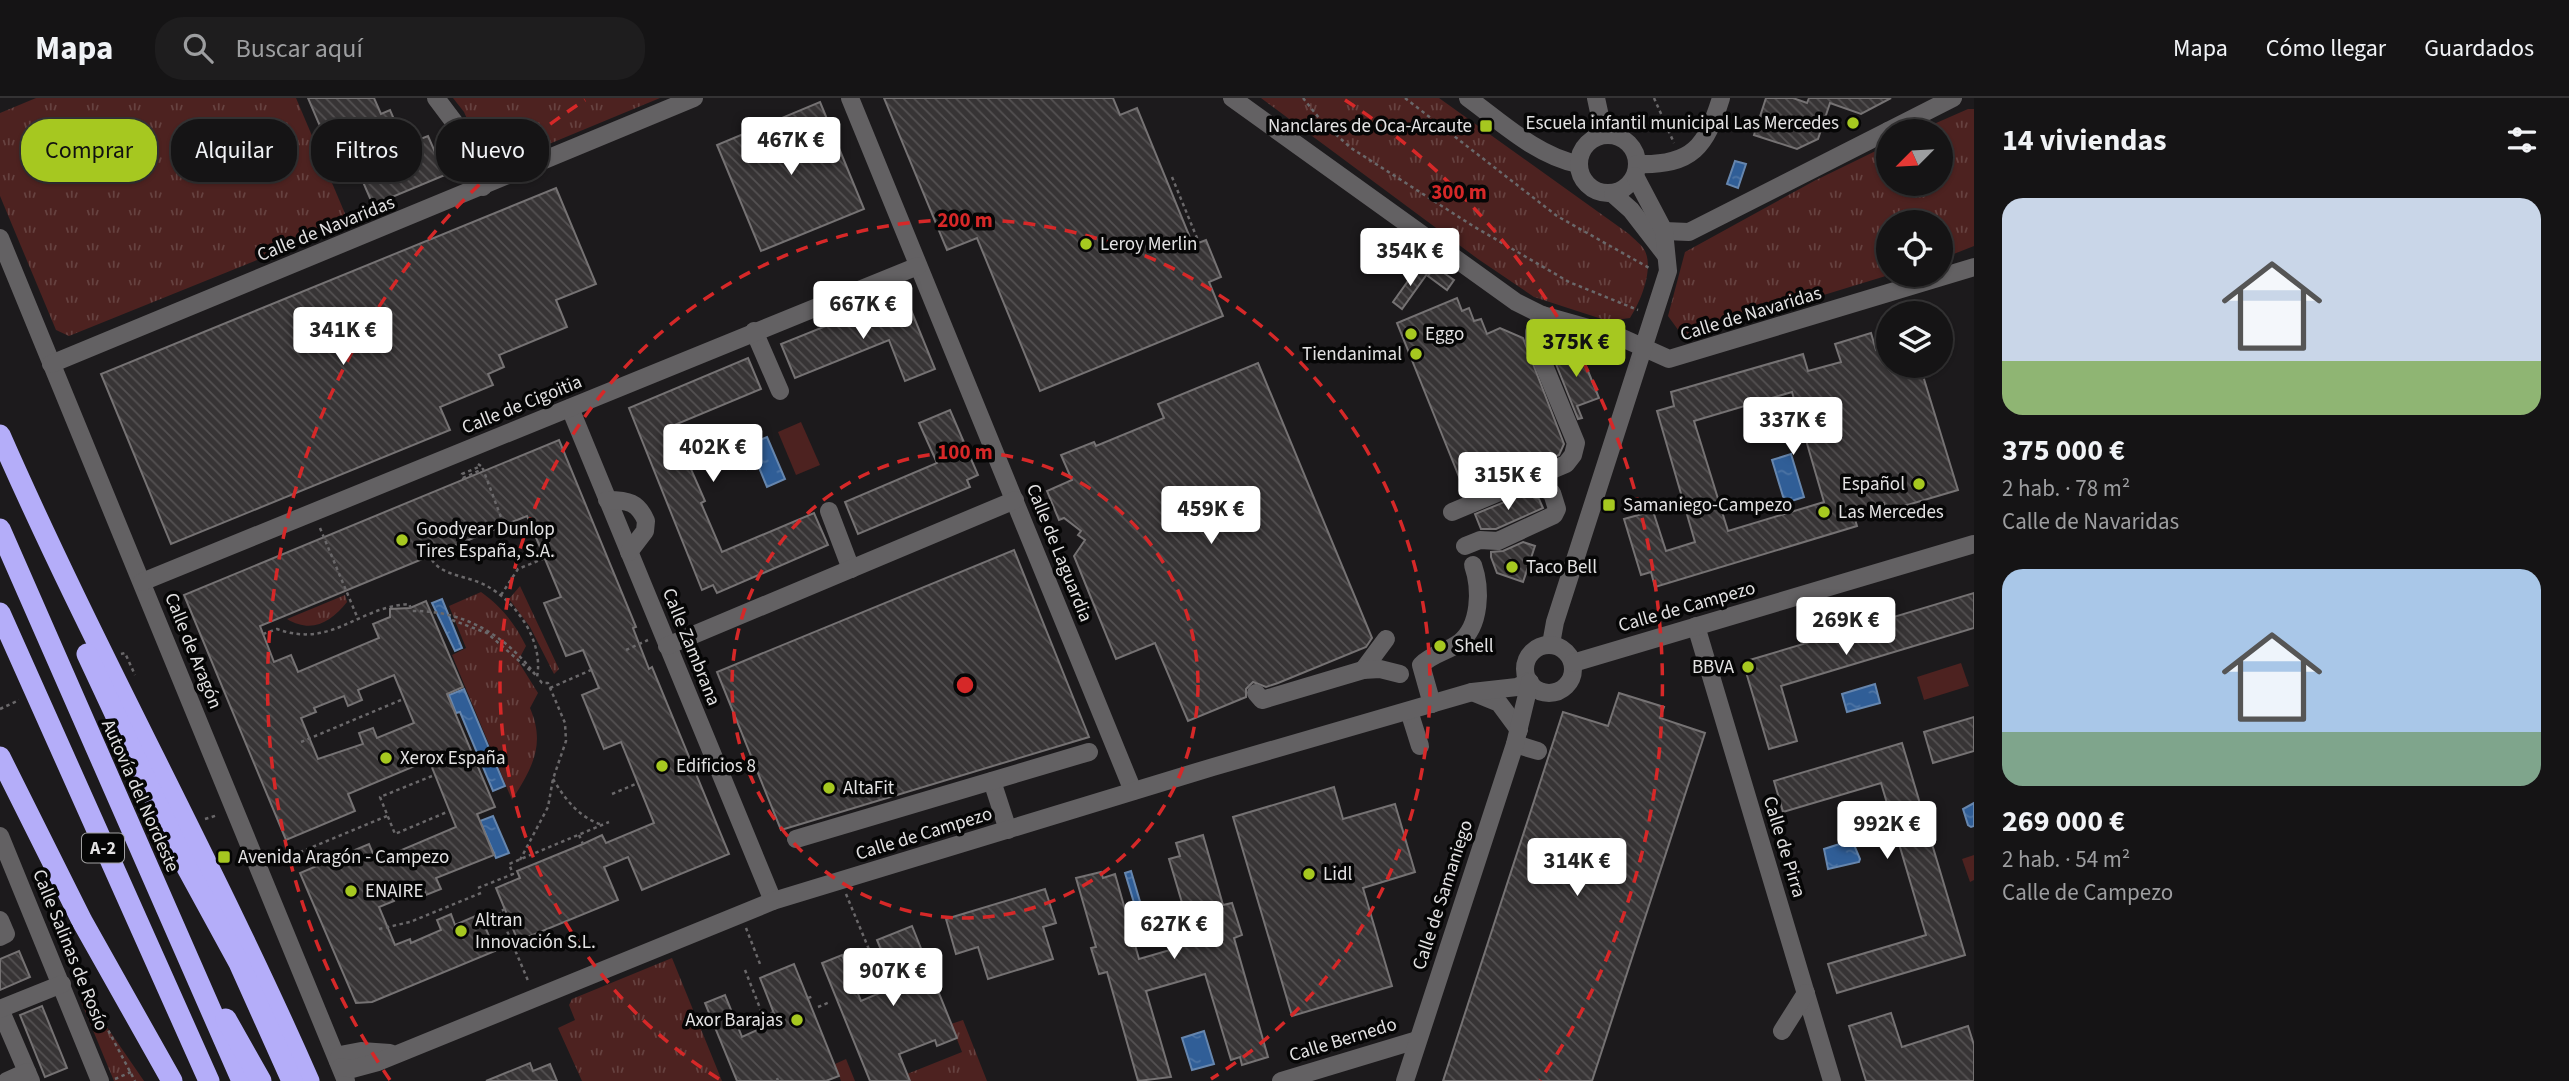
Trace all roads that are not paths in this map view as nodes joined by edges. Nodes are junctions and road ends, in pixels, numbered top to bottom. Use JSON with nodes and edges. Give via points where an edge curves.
{"nodes":[{"id":1,"x":436,"y":98,"type":"edge"},
{"id":2,"x":694,"y":98,"type":"edge"},
{"id":3,"x":850,"y":98,"type":"edge"},
{"id":4,"x":1232,"y":98,"type":"edge"},
{"id":5,"x":1468,"y":98,"type":"edge"},
{"id":6,"x":1595,"y":98,"type":"edge"},
{"id":7,"x":1721,"y":98,"type":"edge"},
{"id":8,"x":1953,"y":98,"type":"edge"},
{"id":9,"x":1912,"y":119,"type":"edge"},
{"id":10,"x":1605,"y":135,"type":"junction"},
{"id":11,"x":1876,"y":137,"type":"edge"},
{"id":12,"x":1578,"y":164,"type":"junction"},
{"id":13,"x":1636,"y":170,"type":"junction"},
{"id":14,"x":483,"y":187,"type":"junction"},
{"id":15,"x":1613,"y":194,"type":"junction"},
{"id":16,"x":1664,"y":231,"type":"junction"},
{"id":17,"x":0,"y":238,"type":"edge"},
{"id":18,"x":1661,"y":264,"type":"junction"},
{"id":19,"x":918,"y":265,"type":"junction"},
{"id":20,"x":1974,"y":267,"type":"edge"},
{"id":21,"x":1542,"y":315,"type":"junction"},
{"id":22,"x":754,"y":331,"type":"junction"},
{"id":23,"x":1644,"y":349,"type":"junction"},
{"id":24,"x":51,"y":365,"type":"junction"},
{"id":25,"x":780,"y":391,"type":"dead end"},
{"id":26,"x":570,"y":408,"type":"junction"},
{"id":27,"x":0,"y":435,"type":"edge"},
{"id":28,"x":0,"y":453,"type":"edge"},
{"id":29,"x":1524,"y":483,"type":"junction"},
{"id":30,"x":607,"y":500,"type":"junction"},
{"id":31,"x":1014,"y":500,"type":"junction"},
{"id":32,"x":829,"y":511,"type":"dead end"},
{"id":33,"x":1452,"y":512,"type":"dead end"},
{"id":34,"x":0,"y":529,"type":"edge"},
{"id":35,"x":1974,"y":544,"type":"edge"},
{"id":36,"x":1465,"y":547,"type":"dead end"},
{"id":37,"x":629,"y":552,"type":"junction"},
{"id":38,"x":1473,"y":565,"type":"dead end"},
{"id":39,"x":851,"y":569,"type":"junction"},
{"id":40,"x":142,"y":582,"type":"junction"},
{"id":41,"x":0,"y":613,"type":"edge"},
{"id":42,"x":1696,"y":626,"type":"junction"},
{"id":43,"x":1386,"y":639,"type":"dead end"},
{"id":44,"x":1551,"y":645,"type":"junction"},
{"id":45,"x":667,"y":646,"type":"junction"},
{"id":46,"x":1573,"y":663,"type":"junction"},
{"id":47,"x":1363,"y":670,"type":"junction"},
{"id":48,"x":1400,"y":674,"type":"dead end"},
{"id":49,"x":1532,"y":680,"type":"junction"},
{"id":50,"x":1472,"y":692,"type":"junction"},
{"id":51,"x":1256,"y":693,"type":"dead end"},
{"id":52,"x":1432,"y":704,"type":"junction"},
{"id":53,"x":1409,"y":711,"type":"junction"},
{"id":54,"x":1519,"y":732,"type":"junction"},
{"id":55,"x":1420,"y":746,"type":"dead end"},
{"id":56,"x":1538,"y":751,"type":"dead end"},
{"id":57,"x":1089,"y":752,"type":"dead end"},
{"id":58,"x":0,"y":757,"type":"edge"},
{"id":59,"x":992,"y":781,"type":"junction"},
{"id":60,"x":1133,"y":791,"type":"junction"},
{"id":61,"x":1008,"y":830,"type":"junction"},
{"id":62,"x":0,"y":836,"type":"edge"},
{"id":63,"x":796,"y":839,"type":"dead end"},
{"id":64,"x":773,"y":901,"type":"junction"},
{"id":65,"x":185,"y":953,"type":"junction"},
{"id":66,"x":62,"y":984,"type":"junction"},
{"id":67,"x":1806,"y":993,"type":"junction"},
{"id":68,"x":0,"y":1009,"type":"edge"},
{"id":69,"x":1782,"y":1031,"type":"dead end"},
{"id":70,"x":1417,"y":1040,"type":"junction"},
{"id":71,"x":342,"y":1070,"type":"edge"},
{"id":72,"x":29,"y":1076,"type":"edge"},
{"id":73,"x":98,"y":1079,"type":"edge"},
{"id":74,"x":6,"y":1081,"type":"edge"},
{"id":75,"x":172,"y":1081,"type":"edge"},
{"id":76,"x":209,"y":1081,"type":"edge"},
{"id":77,"x":242,"y":1081,"type":"edge"},
{"id":78,"x":261,"y":1081,"type":"edge"},
{"id":79,"x":292,"y":1081,"type":"edge"},
{"id":80,"x":309,"y":1081,"type":"edge"},
{"id":81,"x":1281,"y":1081,"type":"edge"},
{"id":82,"x":1405,"y":1081,"type":"edge"},
{"id":83,"x":1832,"y":1081,"type":"edge"}],
"edges":[{"from":1,"to":14,"type":"street","via":[[457,126]]},
{"from":2,"to":14,"type":"street","name":"Calle de Navaridas"},
{"from":3,"to":19,"type":"street","name":"Calle de Laguardia"},
{"from":4,"to":21,"type":"street","name":"Calle de Navaridas","via":[[1470,271]]},
{"from":5,"to":12,"type":"street","via":[[1531,143]]},
{"from":6,"to":10,"type":"street"},
{"from":7,"to":13,"type":"street","via":[[1702,146]]},
{"from":8,"to":9,"type":"street"},
{"from":10,"to":12,"type":"street","via":[[1587,143]]},
{"from":10,"to":13,"type":"street","via":[[1628,142],[1635,152]]},
{"from":11,"to":16,"type":"street","via":[[1689,232]]},
{"from":12,"to":15,"type":"street","via":[[1593,190]]},
{"from":13,"to":15,"type":"street","via":[[1630,184]]},
{"from":13,"to":16,"type":"street"},
{"from":14,"to":24,"type":"street","name":"Calle de Navaridas"},
{"from":15,"to":18,"type":"street","via":[[1631,210]]},
{"from":16,"to":18,"type":"street"},
{"from":17,"to":24,"type":"street","name":"Calle de Aragón"},
{"from":18,"to":23,"type":"street","via":[[1668,271]]},
{"from":19,"to":22,"type":"street","name":"Calle de Cigoitia"},
{"from":19,"to":31,"type":"street","name":"Calle de Laguardia"},
{"from":20,"to":23,"type":"street","name":"Calle de Navaridas","via":[[1698,353],[1669,359]]},
{"from":21,"to":23,"type":"street","name":"Calle de Navaridas","via":[[1620,337]]},
{"from":21,"to":29,"type":"street","via":[[1534,341],[1576,443],[1566,464]]},
{"from":22,"to":25,"type":"street"},
{"from":22,"to":26,"type":"street","name":"Calle de Cigoitia"},
{"from":23,"to":44,"type":"street"},
{"from":24,"to":40,"type":"street","name":"Calle de Aragón"},
{"from":26,"to":30,"type":"street","name":"Calle Zambrana"},
{"from":26,"to":40,"type":"street","name":"Calle de Cigoitia"},
{"from":27,"to":80,"type":"highway","via":[[43,533],[251,951]]},
{"from":28,"to":79,"type":"highway","via":[[116,721],[239,963]]},
{"from":29,"to":33,"type":"street"},
{"from":29,"to":36,"type":"street","via":[[1552,493],[1557,509],[1554,515],[1498,541],[1480,540]]},
{"from":30,"to":37,"type":"street","name":"Calle Zambrana"},
{"from":30,"to":37,"type":"street","via":[[636,504],[646,521],[645,531]]},
{"from":31,"to":39,"type":"street"},
{"from":31,"to":60,"type":"street","name":"Calle de Laguardia"},
{"from":32,"to":39,"type":"street"},
{"from":34,"to":65,"type":"highway","name":"Autovía del Nordeste","number":"A-2"},
{"from":35,"to":42,"type":"street","name":"Calle de Campezo"},
{"from":37,"to":45,"type":"street","name":"Calle Zambrana"},
{"from":38,"to":52,"type":"street","via":[[1480,585],[1472,623],[1461,642],[1421,665]]},
{"from":39,"to":45,"type":"street"},
{"from":40,"to":71,"type":"street","name":"Calle de Aragón"},
{"from":41,"to":76,"type":"highway","number":"A-2"},
{"from":42,"to":46,"type":"street","name":"Calle de Campezo"},
{"from":42,"to":67,"type":"street","name":"Calle de Pirra"},
{"from":43,"to":47,"type":"street"},
{"from":44,"to":46,"type":"street","via":[[1566,652]]},
{"from":44,"to":49,"type":"street","via":[[1533,651]]},
{"from":45,"to":64,"type":"street","name":"Calle Zambrana"},
{"from":46,"to":49,"type":"street","via":[[1568,684],[1561,690]]},
{"from":47,"to":48,"type":"street"},
{"from":47,"to":51,"type":"street","via":[[1262,700]]},
{"from":49,"to":50,"type":"street","name":"Calle de Campezo"},
{"from":49,"to":54,"type":"street","name":"Calle de Samaniego"},
{"from":50,"to":52,"type":"street","name":"Calle de Campezo"},
{"from":50,"to":54,"type":"street","via":[[1499,703]]},
{"from":52,"to":53,"type":"street","name":"Calle de Campezo"},
{"from":53,"to":55,"type":"street"},
{"from":53,"to":60,"type":"street","name":"Calle de Campezo"},
{"from":54,"to":56,"type":"street"},
{"from":54,"to":70,"type":"street","name":"Calle de Samaniego"},
{"from":57,"to":59,"type":"street"},
{"from":58,"to":75,"type":"highway","via":[[82,921]]},
{"from":59,"to":61,"type":"street"},
{"from":59,"to":63,"type":"street"},
{"from":60,"to":61,"type":"street","name":"Calle de Campezo"},
{"from":61,"to":64,"type":"street","name":"Calle de Campezo"},
{"from":62,"to":66,"type":"street","name":"Calle Salinas de Rosío"},
{"from":64,"to":71,"type":"street","name":"Calle de Campezo","via":[[401,1054]]},
{"from":65,"to":77,"type":"highway","name":"Autovía del Nordeste","number":"A-2"},
{"from":65,"to":78,"type":"highway"},
{"from":66,"to":68,"type":"street"},
{"from":66,"to":73,"type":"street","name":"Calle Salinas de Rosío"},
{"from":67,"to":69,"type":"street"},
{"from":67,"to":83,"type":"street","name":"Calle de Pirra"},
{"from":68,"to":72,"type":"street"},
{"from":70,"to":81,"type":"street","name":"Calle Bernedo"},
{"from":70,"to":82,"type":"street","name":"Calle de Samaniego"},
{"from":72,"to":74,"type":"street"}]}
